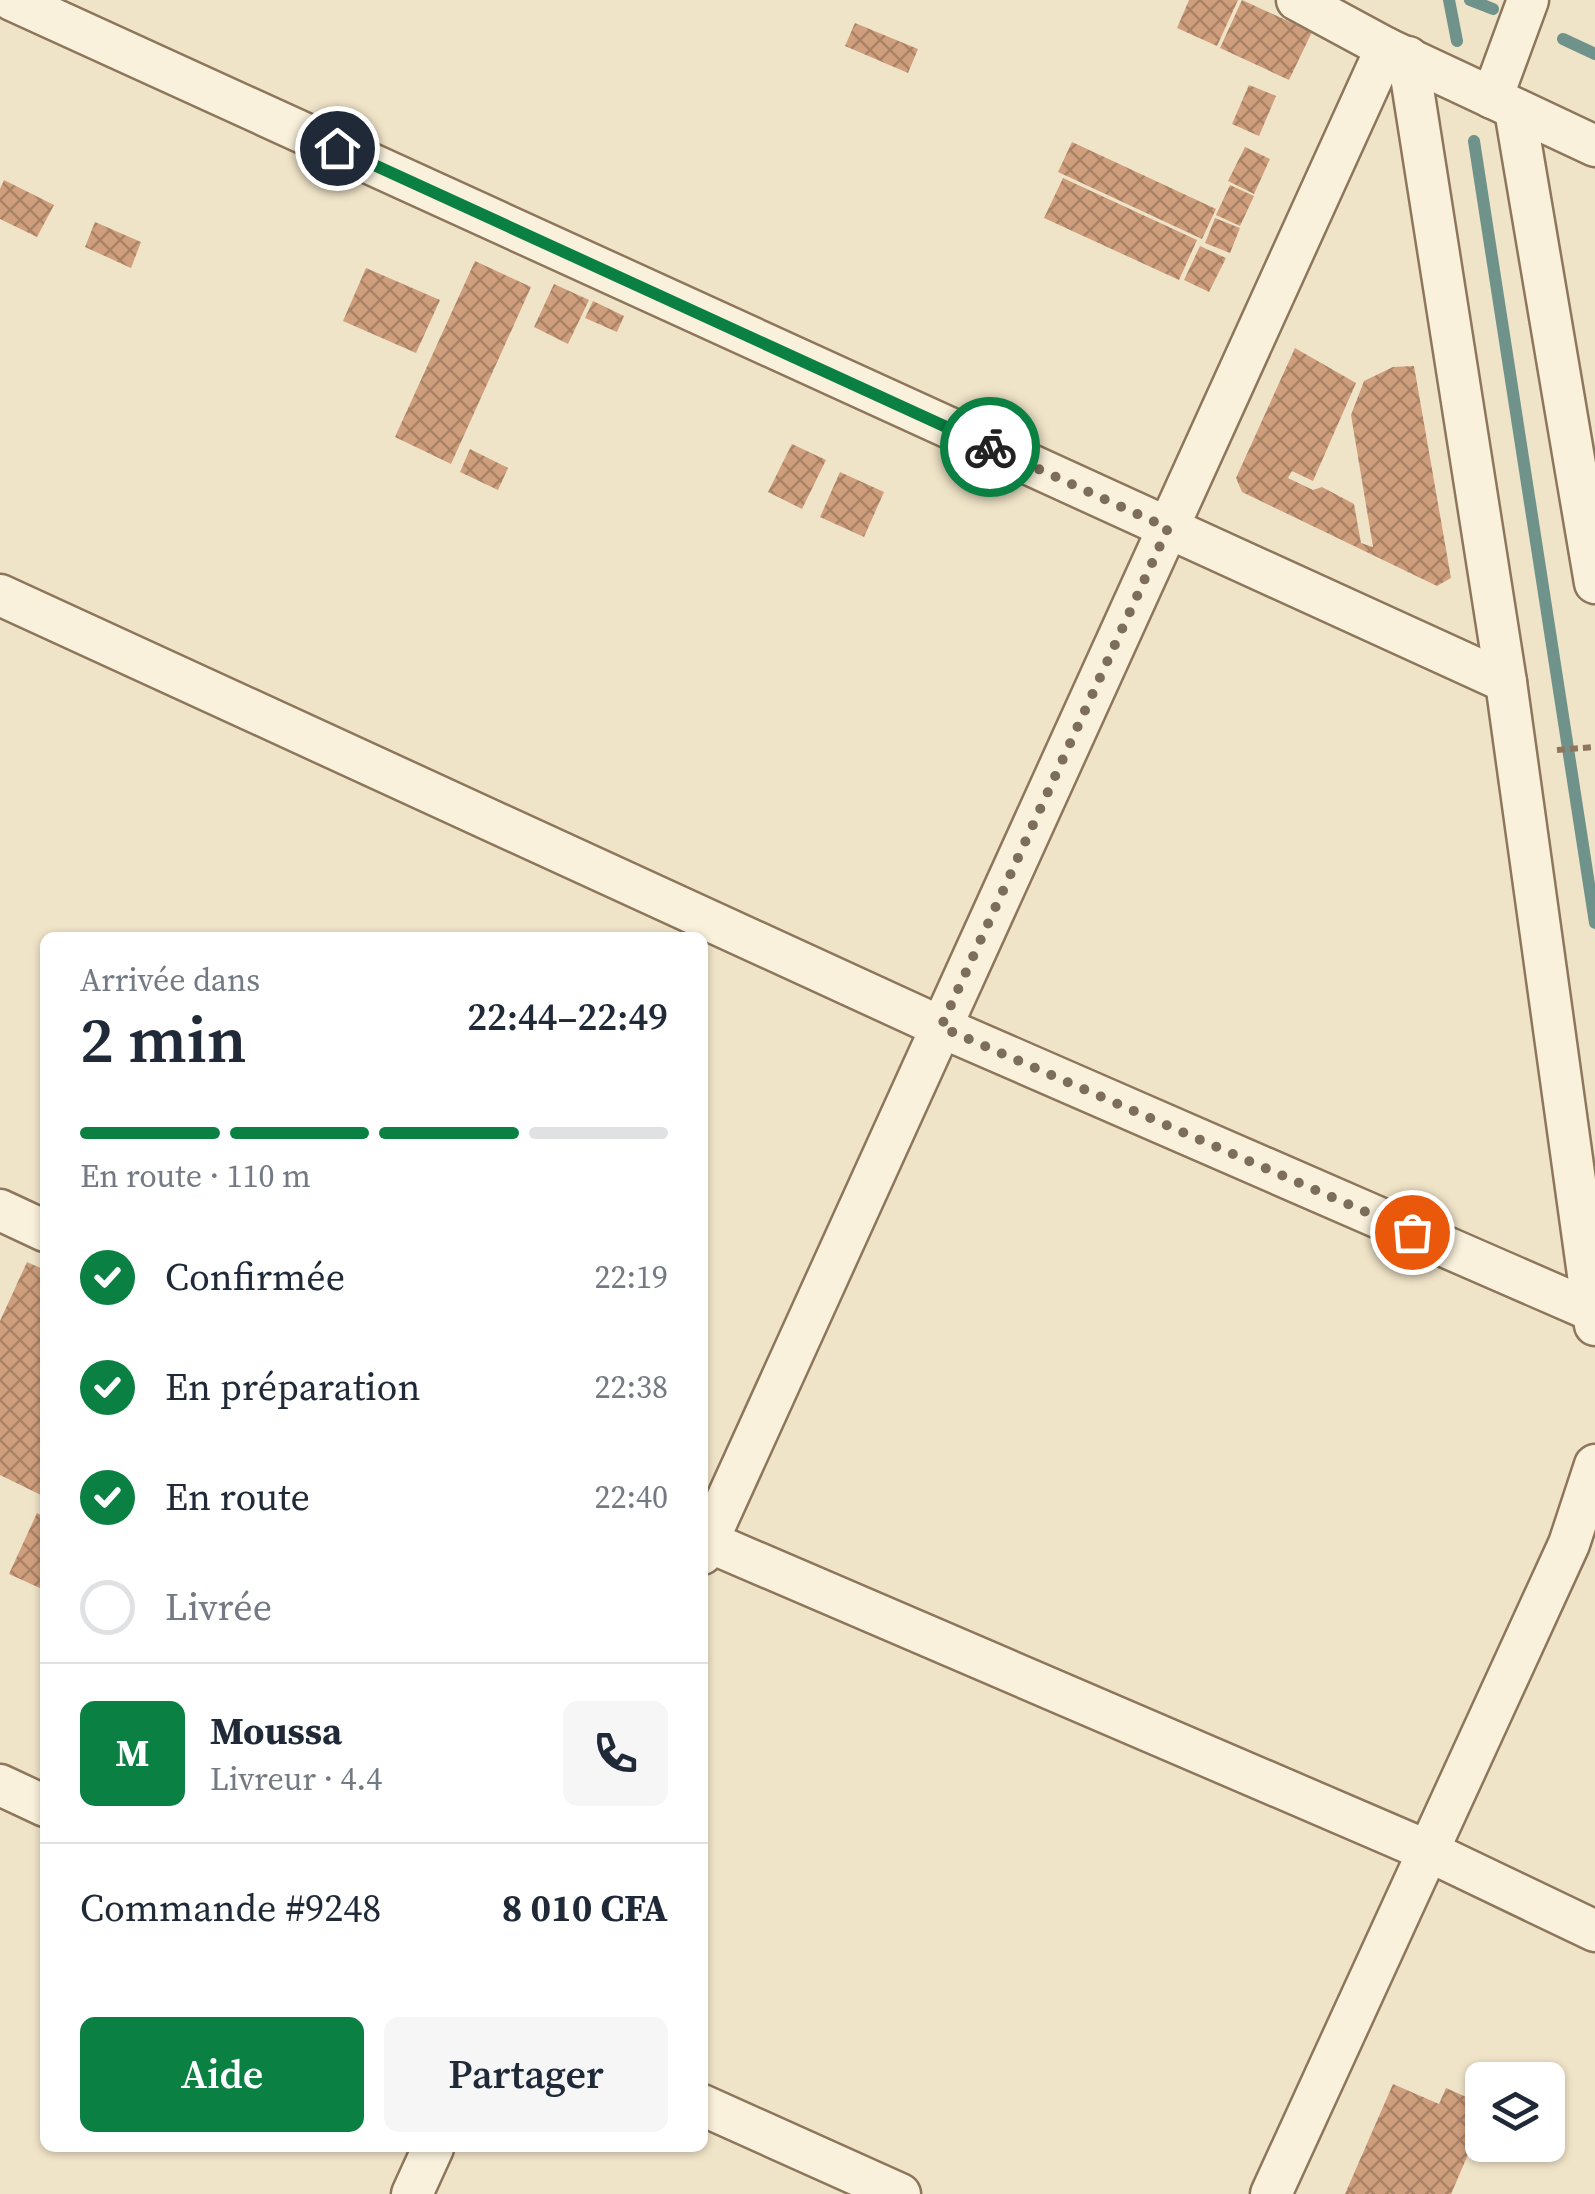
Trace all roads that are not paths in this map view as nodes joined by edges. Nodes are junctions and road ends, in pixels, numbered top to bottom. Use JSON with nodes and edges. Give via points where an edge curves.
{"nodes":[{"id":1,"x":12,"y":0,"type":"edge"},
{"id":2,"x":1297,"y":0,"type":"edge"},
{"id":3,"x":1528,"y":0,"type":"edge"},
{"id":4,"x":1397,"y":53,"type":"junction"},
{"id":5,"x":1504,"y":104,"type":"junction"},
{"id":6,"x":1595,"y":146,"type":"edge"},
{"id":7,"x":1168,"y":528,"type":"junction"},
{"id":8,"x":1595,"y":583,"type":"edge"},
{"id":9,"x":0,"y":594,"type":"edge"},
{"id":10,"x":1506,"y":682,"type":"junction"},
{"id":11,"x":941,"y":1027,"type":"junction"},
{"id":12,"x":0,"y":1210,"type":"edge"},
{"id":13,"x":40,"y":1229,"type":"edge"},
{"id":14,"x":1594,"y":1312,"type":"edge"},
{"id":15,"x":1595,"y":1326,"type":"edge"},
{"id":16,"x":1595,"y":1466,"type":"edge"},
{"id":17,"x":708,"y":1536,"type":"edge"},
{"id":18,"x":708,"y":1547,"type":"edge"},
{"id":19,"x":0,"y":1785,"type":"edge"},
{"id":20,"x":40,"y":1804,"type":"edge"},
{"id":21,"x":1428,"y":1851,"type":"junction"},
{"id":22,"x":1595,"y":1931,"type":"edge"},
{"id":23,"x":708,"y":2108,"type":"edge"},
{"id":24,"x":431,"y":2152,"type":"edge"},
{"id":25,"x":412,"y":2194,"type":"edge"},
{"id":26,"x":900,"y":2194,"type":"edge"},
{"id":27,"x":1271,"y":2194,"type":"edge"}],
"edges":[{"from":1,"to":7,"type":"street"},
{"from":2,"to":4,"type":"street"},
{"from":3,"to":5,"type":"street","via":[[1506,60]]},
{"from":4,"to":5,"type":"street"},
{"from":4,"to":7,"type":"street"},
{"from":4,"to":10,"type":"street"},
{"from":5,"to":6,"type":"street"},
{"from":5,"to":8,"type":"street"},
{"from":7,"to":10,"type":"street"},
{"from":7,"to":11,"type":"street"},
{"from":9,"to":11,"type":"street"},
{"from":10,"to":14,"type":"street"},
{"from":11,"to":14,"type":"street"},
{"from":11,"to":17,"type":"street"},
{"from":12,"to":13,"type":"street"},
{"from":14,"to":15,"type":"street"},
{"from":16,"to":21,"type":"street","via":[[1568,1544]]},
{"from":18,"to":21,"type":"street"},
{"from":19,"to":20,"type":"street"},
{"from":21,"to":22,"type":"street"},
{"from":21,"to":27,"type":"street"},
{"from":23,"to":26,"type":"street"},
{"from":24,"to":25,"type":"street"}]}
